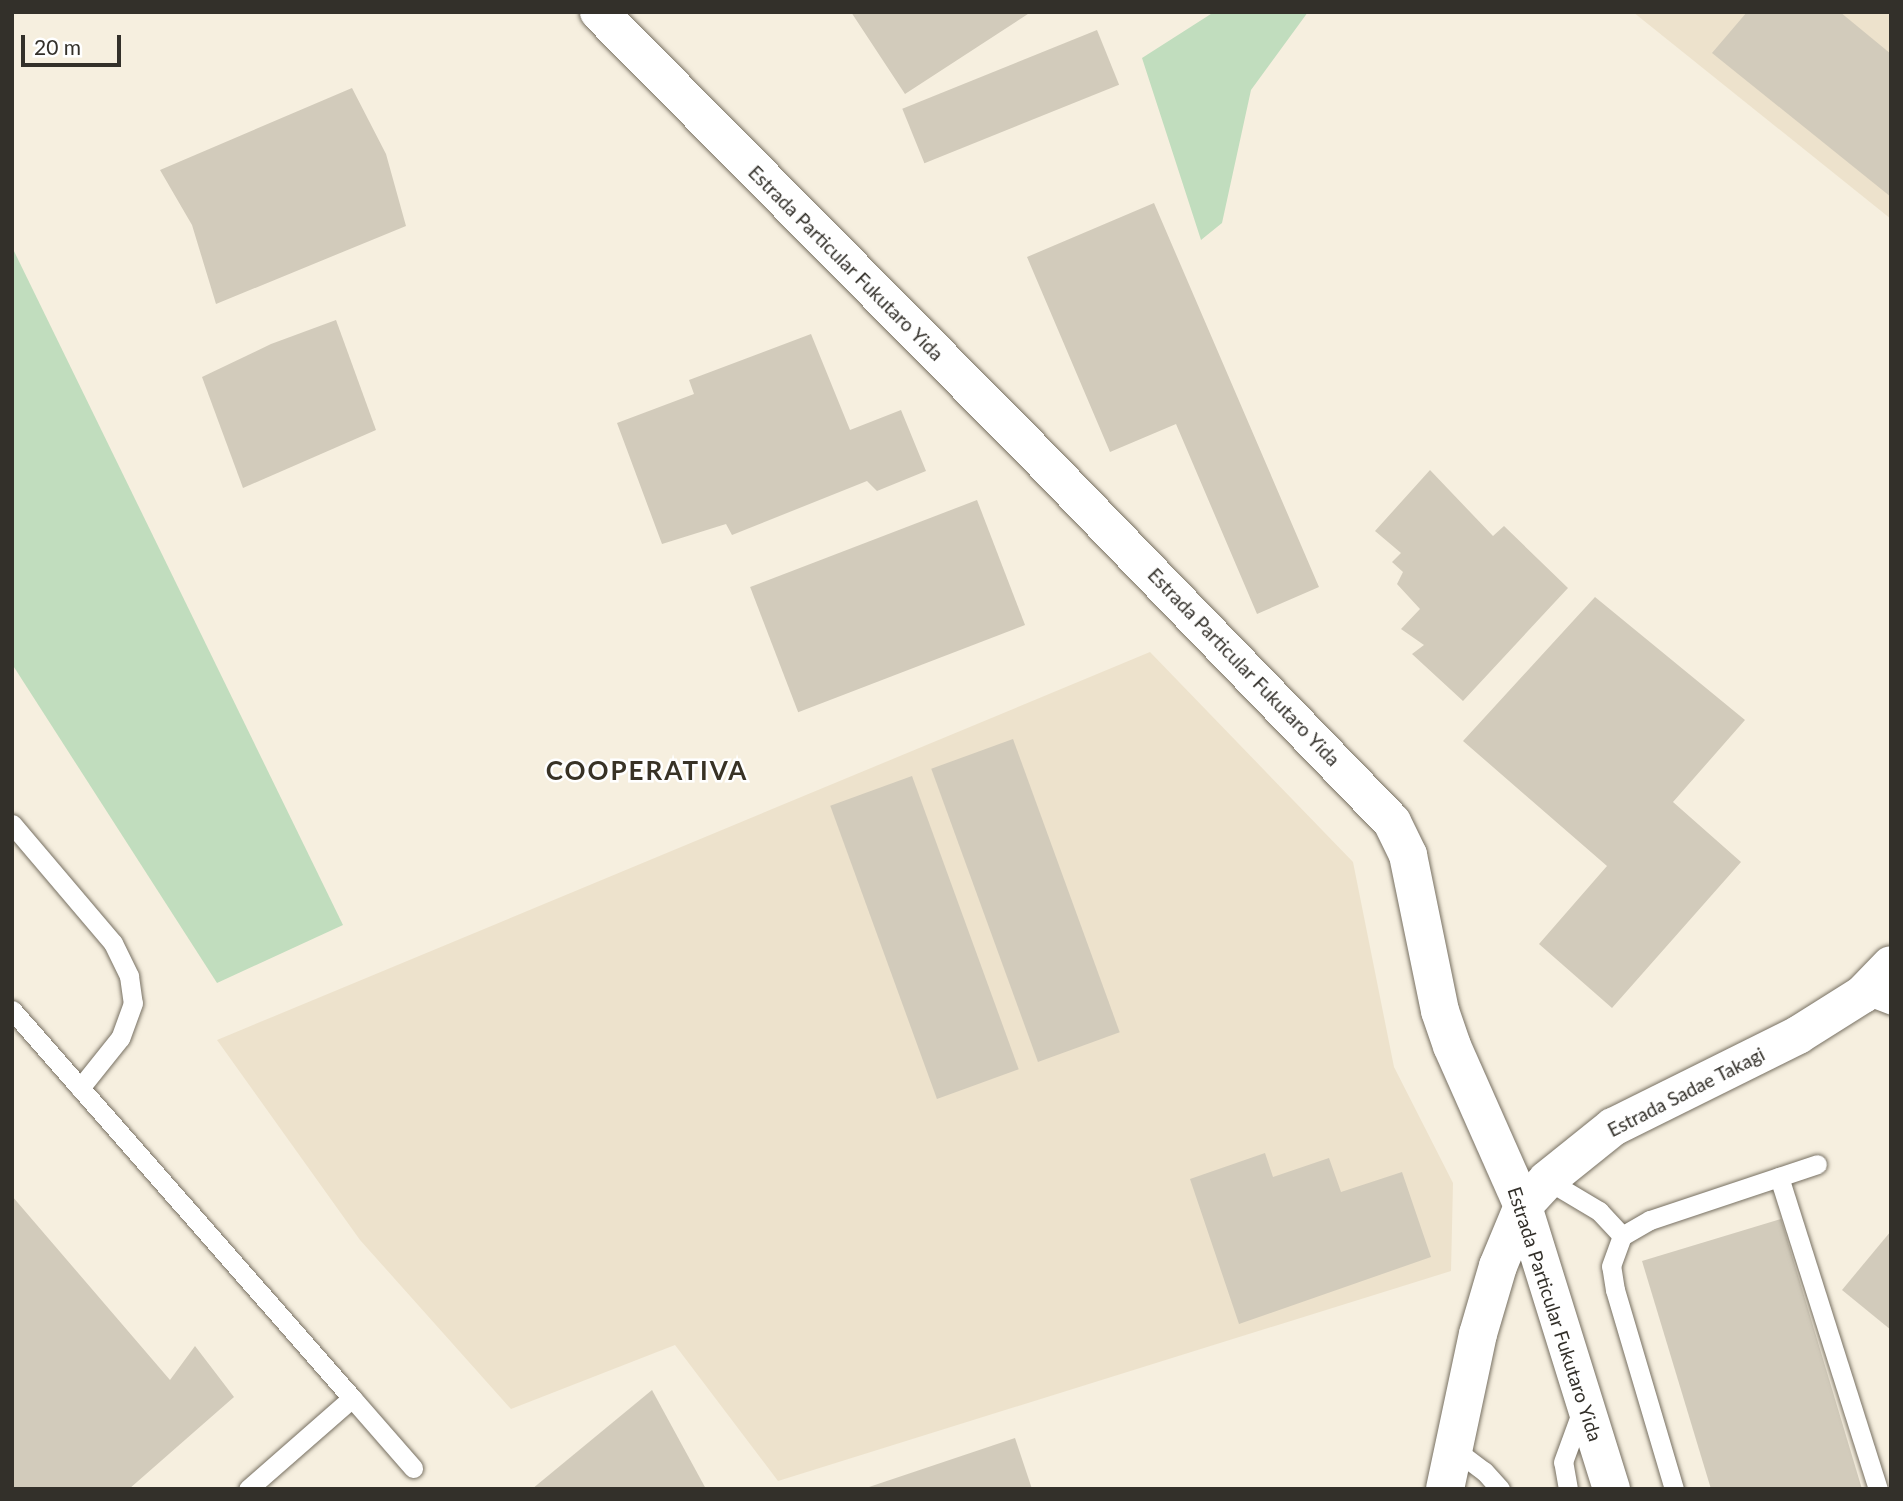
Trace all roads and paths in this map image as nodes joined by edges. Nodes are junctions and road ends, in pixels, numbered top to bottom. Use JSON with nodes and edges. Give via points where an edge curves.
{"nodes":[{"id":1,"x":599,"y":12,"type":"edge"},
{"id":2,"x":12,"y":824,"type":"edge"},
{"id":3,"x":1891,"y":965,"type":"edge"},
{"id":4,"x":1877,"y":999,"type":"edge"},
{"id":5,"x":12,"y":1010,"type":"edge"},
{"id":6,"x":80,"y":1088,"type":"junction"},
{"id":7,"x":1817,"y":1164,"type":"dead end"},
{"id":8,"x":1779,"y":1177,"type":"junction"},
{"id":9,"x":1535,"y":1193,"type":"junction"},
{"id":10,"x":1622,"y":1236,"type":"junction"},
{"id":11,"x":352,"y":1398,"type":"junction"},
{"id":12,"x":1585,"y":1403,"type":"junction"},
{"id":13,"x":1454,"y":1448,"type":"junction"},
{"id":14,"x":414,"y":1468,"type":"dead end"},
{"id":15,"x":248,"y":1489,"type":"edge"},
{"id":16,"x":1445,"y":1489,"type":"edge"},
{"id":17,"x":1500,"y":1489,"type":"edge"},
{"id":18,"x":1568,"y":1489,"type":"edge"},
{"id":19,"x":1611,"y":1489,"type":"edge"},
{"id":20,"x":1674,"y":1489,"type":"edge"},
{"id":21,"x":1878,"y":1489,"type":"edge"}],
"edges":[{"from":1,"to":9,"type":"street","name":"Estrada Particular Fukutaro Yida","via":[[1041,458],[1392,822],[1408,855],[1440,1011],[1452,1046]]},
{"from":2,"to":6,"type":"lane","via":[[113,943],[129,976],[133,1003],[120,1038]]},
{"from":3,"to":4,"type":"street","name":"Estrada Sadae Takagi"},
{"from":4,"to":9,"type":"street","name":"Estrada Sadae Takagi","via":[[1613,1126]]},
{"from":5,"to":6,"type":"lane"},
{"from":6,"to":11,"type":"lane"},
{"from":7,"to":8,"type":"lane"},
{"from":8,"to":10,"type":"lane","via":[[1650,1220]]},
{"from":8,"to":21,"type":"lane"},
{"from":9,"to":10,"type":"lane","via":[[1599,1211]]},
{"from":9,"to":12,"type":"street","name":"Estrada Particular Fukutaro Yida"},
{"from":9,"to":13,"type":"street","name":"Estrada Sadae Takagi","via":[[1498,1266]]},
{"from":10,"to":20,"type":"lane","via":[[1611,1266],[1615,1290]]},
{"from":11,"to":14,"type":"lane"},
{"from":11,"to":15,"type":"lane"},
{"from":12,"to":18,"type":"lane","via":[[1563,1462]]},
{"from":12,"to":19,"type":"street","name":"Estrada Particular Fukutaro Yida"},
{"from":13,"to":16,"type":"street","name":"Estrada Sadae Takagi"},
{"from":13,"to":17,"type":"lane"}]}
